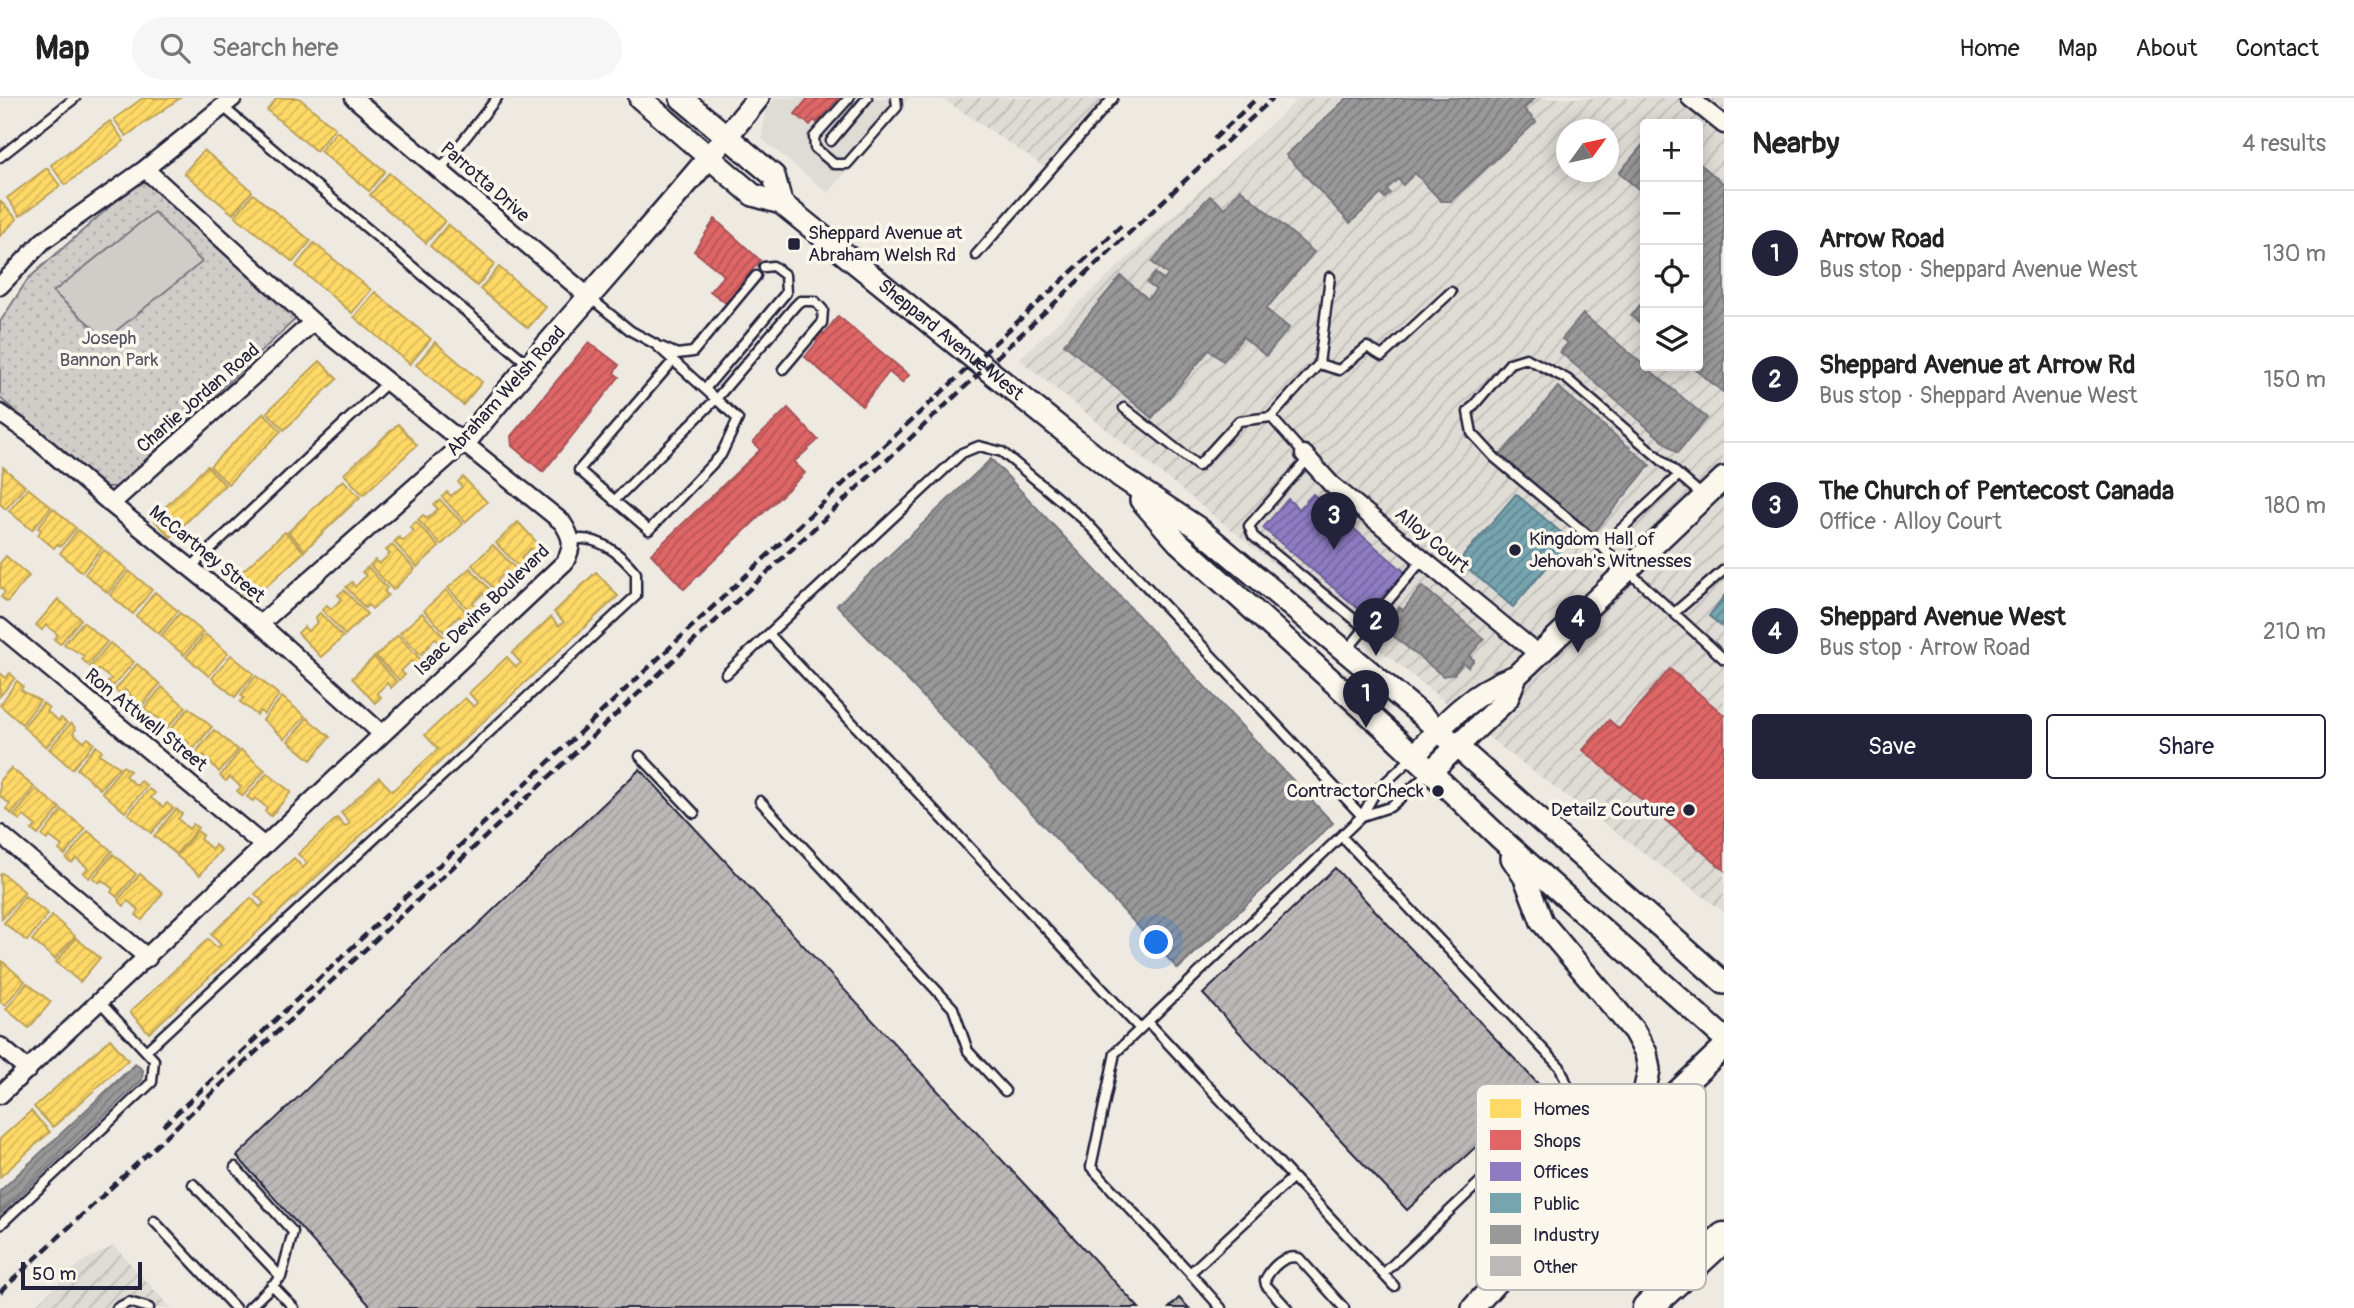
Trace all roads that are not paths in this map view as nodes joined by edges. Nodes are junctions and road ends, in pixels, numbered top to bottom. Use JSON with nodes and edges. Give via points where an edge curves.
{"nodes":[{"id":1,"x":75,"y":98,"type":"edge"},
{"id":2,"x":354,"y":98,"type":"edge"},
{"id":3,"x":497,"y":98,"type":"edge"},
{"id":4,"x":640,"y":98,"type":"edge"},
{"id":5,"x":681,"y":98,"type":"edge"},
{"id":6,"x":758,"y":98,"type":"edge"},
{"id":7,"x":849,"y":98,"type":"edge"},
{"id":8,"x":867,"y":98,"type":"edge"},
{"id":9,"x":896,"y":98,"type":"edge"},
{"id":10,"x":1113,"y":98,"type":"edge"},
{"id":11,"x":1690,"y":98,"type":"edge"},
{"id":12,"x":227,"y":102,"type":"edge"},
{"id":13,"x":1724,"y":125,"type":"edge"},
{"id":14,"x":728,"y":135,"type":"junction"},
{"id":15,"x":831,"y":141,"type":"dead end"},
{"id":16,"x":0,"y":157,"type":"edge"},
{"id":17,"x":711,"y":157,"type":"junction"},
{"id":18,"x":145,"y":169,"type":"junction"},
{"id":19,"x":439,"y":171,"type":"junction"},
{"id":20,"x":781,"y":203,"type":"junction"},
{"id":21,"x":976,"y":255,"type":"dead end"},
{"id":22,"x":764,"y":267,"type":"dead end"},
{"id":23,"x":756,"y":276,"type":"dead end"},
{"id":24,"x":1330,"y":277,"type":"dead end"},
{"id":25,"x":0,"y":286,"type":"edge"},
{"id":26,"x":1451,"y":292,"type":"dead end"},
{"id":27,"x":589,"y":298,"type":"junction"},
{"id":28,"x":313,"y":323,"type":"junction"},
{"id":29,"x":654,"y":344,"type":"junction"},
{"id":30,"x":673,"y":361,"type":"junction"},
{"id":31,"x":1319,"y":363,"type":"junction"},
{"id":32,"x":528,"y":365,"type":"junction"},
{"id":33,"x":783,"y":369,"type":"dead end"},
{"id":34,"x":388,"y":382,"type":"junction"},
{"id":35,"x":705,"y":389,"type":"junction"},
{"id":36,"x":716,"y":399,"type":"junction"},
{"id":37,"x":1124,"y":408,"type":"dead end"},
{"id":38,"x":0,"y":413,"type":"edge"},
{"id":39,"x":1272,"y":417,"type":"junction"},
{"id":40,"x":464,"y":443,"type":"junction"},
{"id":41,"x":1306,"y":456,"type":"junction"},
{"id":42,"x":1679,"y":475,"type":"junction"},
{"id":43,"x":1121,"y":477,"type":"junction"},
{"id":44,"x":1724,"y":478,"type":"edge"},
{"id":45,"x":1705,"y":496,"type":"junction"},
{"id":46,"x":614,"y":501,"type":"junction"},
{"id":47,"x":111,"y":504,"type":"junction"},
{"id":48,"x":572,"y":540,"type":"junction"},
{"id":49,"x":1602,"y":547,"type":"junction"},
{"id":50,"x":1423,"y":559,"type":"junction"},
{"id":51,"x":190,"y":568,"type":"junction"},
{"id":52,"x":1628,"y":569,"type":"junction"},
{"id":53,"x":1724,"y":570,"type":"edge"},
{"id":54,"x":1674,"y":613,"type":"junction"},
{"id":55,"x":260,"y":624,"type":"junction"},
{"id":56,"x":0,"y":627,"type":"edge"},
{"id":57,"x":1366,"y":628,"type":"junction"},
{"id":58,"x":769,"y":634,"type":"junction"},
{"id":59,"x":1346,"y":651,"type":"junction"},
{"id":60,"x":1538,"y":654,"type":"junction"},
{"id":61,"x":1724,"y":659,"type":"edge"},
{"id":62,"x":726,"y":674,"type":"dead end"},
{"id":63,"x":1516,"y":676,"type":"junction"},
{"id":64,"x":1438,"y":730,"type":"junction"},
{"id":65,"x":382,"y":734,"type":"junction"},
{"id":66,"x":1457,"y":748,"type":"junction"},
{"id":67,"x":640,"y":756,"type":"dead end"},
{"id":68,"x":1414,"y":756,"type":"junction"},
{"id":69,"x":1430,"y":772,"type":"junction"},
{"id":70,"x":760,"y":801,"type":"dead end"},
{"id":71,"x":694,"y":813,"type":"dead end"},
{"id":72,"x":1362,"y":816,"type":"junction"},
{"id":73,"x":0,"y":834,"type":"edge"},
{"id":74,"x":1342,"y":836,"type":"junction"},
{"id":75,"x":1500,"y":838,"type":"junction"},
{"id":76,"x":264,"y":846,"type":"junction"},
{"id":77,"x":148,"y":958,"type":"junction"},
{"id":78,"x":1724,"y":984,"type":"edge"},
{"id":79,"x":100,"y":1002,"type":"junction"},
{"id":80,"x":1148,"y":1022,"type":"junction"},
{"id":81,"x":1140,"y":1029,"type":"junction"},
{"id":82,"x":1717,"y":1032,"type":"edge"},
{"id":83,"x":0,"y":1046,"type":"edge"},
{"id":84,"x":1724,"y":1047,"type":"edge"},
{"id":85,"x":147,"y":1050,"type":"junction"},
{"id":86,"x":28,"y":1070,"type":"junction"},
{"id":87,"x":1567,"y":1084,"type":"edge"},
{"id":88,"x":1646,"y":1084,"type":"edge"},
{"id":89,"x":1685,"y":1084,"type":"edge"},
{"id":90,"x":1005,"y":1091,"type":"dead end"},
{"id":91,"x":0,"y":1095,"type":"edge"},
{"id":92,"x":234,"y":1167,"type":"dead end"},
{"id":93,"x":1291,"y":1179,"type":"junction"},
{"id":94,"x":193,"y":1184,"type":"dead end"},
{"id":95,"x":1476,"y":1185,"type":"edge"},
{"id":96,"x":154,"y":1221,"type":"dead end"},
{"id":97,"x":0,"y":1225,"type":"edge"},
{"id":98,"x":1724,"y":1237,"type":"edge"},
{"id":99,"x":1706,"y":1254,"type":"edge"},
{"id":100,"x":1189,"y":1273,"type":"junction"},
{"id":101,"x":1383,"y":1274,"type":"junction"},
{"id":102,"x":281,"y":1277,"type":"junction"},
{"id":103,"x":272,"y":1285,"type":"junction"},
{"id":104,"x":1394,"y":1286,"type":"dead end"},
{"id":105,"x":1489,"y":1290,"type":"edge"},
{"id":106,"x":1667,"y":1290,"type":"edge"},
{"id":107,"x":117,"y":1308,"type":"edge"},
{"id":108,"x":149,"y":1308,"type":"edge"},
{"id":109,"x":236,"y":1308,"type":"edge"},
{"id":110,"x":249,"y":1308,"type":"edge"},
{"id":111,"x":294,"y":1308,"type":"edge"},
{"id":112,"x":1221,"y":1308,"type":"edge"},
{"id":113,"x":1287,"y":1308,"type":"edge"},
{"id":114,"x":1344,"y":1308,"type":"edge"},
{"id":115,"x":1473,"y":1308,"type":"edge"},
{"id":116,"x":1647,"y":1308,"type":"edge"}],
"edges":[{"from":1,"to":16,"type":"lane"},
{"from":2,"to":19,"type":"street","name":"Parrotta Drive"},
{"from":3,"to":19,"type":"lane"},
{"from":4,"to":17,"type":"main road","name":"Sheppard Avenue West"},
{"from":5,"to":14,"type":"main road","name":"Sheppard Avenue West"},
{"from":6,"to":14,"type":"main road","name":"Abraham Welsh Road"},
{"from":7,"to":9,"type":"lane","via":[[814,137],[815,148],[834,164],[847,164],[897,107]]},
{"from":8,"to":15,"type":"lane"},
{"from":10,"to":21,"type":"lane"},
{"from":11,"to":13,"type":"street"},
{"from":12,"to":18,"type":"street"},
{"from":12,"to":32,"type":"lane"},
{"from":14,"to":17,"type":"main road","name":"Abraham Welsh Road"},
{"from":14,"to":20,"type":"main road","name":"Sheppard Avenue West","via":[[774,176]]},
{"from":17,"to":20,"type":"main road","name":"Sheppard Avenue West","via":[[753,195]]},
{"from":17,"to":27,"type":"main road","name":"Abraham Welsh Road"},
{"from":18,"to":25,"type":"street","via":[[43,241]]},
{"from":18,"to":28,"type":"street","name":"Isaac Devins Boulevard"},
{"from":19,"to":27,"type":"street","name":"Parrotta Drive"},
{"from":20,"to":43,"type":"main road","name":"Sheppard Avenue West"},
{"from":22,"to":35,"type":"lane","via":[[773,265],[785,275],[786,293]]},
{"from":23,"to":29,"type":"lane","via":[[692,352],[677,354]]},
{"from":24,"to":31,"type":"lane"},
{"from":26,"to":31,"type":"lane","via":[[1382,356],[1367,347],[1339,370]]},
{"from":27,"to":29,"type":"lane"},
{"from":27,"to":32,"type":"main road","name":"Abraham Welsh Road"},
{"from":28,"to":34,"type":"street","name":"Isaac Devins Boulevard"},
{"from":28,"to":47,"type":"street","name":"Charlie Jordan Road"},
{"from":29,"to":30,"type":"lane"},
{"from":30,"to":35,"type":"lane"},
{"from":30,"to":46,"type":"lane","via":[[579,470]]},
{"from":31,"to":39,"type":"lane"},
{"from":32,"to":40,"type":"main road","name":"Abraham Welsh Road"},
{"from":33,"to":36,"type":"lane","via":[[822,323],[823,310],[815,301],[800,301]]},
{"from":34,"to":40,"type":"street","name":"Isaac Devins Boulevard"},
{"from":34,"to":51,"type":"lane"},
{"from":35,"to":36,"type":"lane"},
{"from":36,"to":46,"type":"lane"},
{"from":36,"to":46,"type":"lane","via":[[738,419],[729,442],[649,530]]},
{"from":37,"to":39,"type":"lane","via":[[1198,466],[1239,421]]},
{"from":38,"to":47,"type":"street","name":"McCartney Street"},
{"from":39,"to":41,"type":"lane"},
{"from":40,"to":48,"type":"street","name":"Isaac Devins Boulevard","via":[[562,522]]},
{"from":40,"to":55,"type":"street","name":"Abraham Welsh Road"},
{"from":41,"to":50,"type":"street","name":"Alloy Court","via":[[1331,484]]},
{"from":41,"to":57,"type":"lane","via":[[1250,526],[1253,536]]},
{"from":42,"to":45,"type":"lane"},
{"from":42,"to":49,"type":"lane"},
{"from":42,"to":49,"type":"lane","via":[[1567,379],[1526,358],[1510,363],[1468,412],[1472,433],[1495,458]]},
{"from":43,"to":59,"type":"main road","name":"Sheppard Avenue West","via":[[1198,528]]},
{"from":43,"to":68,"type":"main road","name":"Sheppard Avenue West","via":[[1178,542]]},
{"from":44,"to":45,"type":"main road"},
{"from":45,"to":52,"type":"main road"},
{"from":47,"to":51,"type":"street","name":"McCartney Street"},
{"from":48,"to":65,"type":"street","name":"Isaac Devins Boulevard","via":[[565,562]]},
{"from":48,"to":85,"type":"lane","via":[[596,541],[620,555],[636,573],[636,596]]},
{"from":49,"to":52,"type":"lane"},
{"from":50,"to":57,"type":"lane"},
{"from":50,"to":60,"type":"street","name":"Alloy Court"},
{"from":51,"to":55,"type":"street","name":"McCartney Street"},
{"from":52,"to":54,"type":"lane"},
{"from":52,"to":60,"type":"main road"},
{"from":53,"to":54,"type":"lane"},
{"from":54,"to":61,"type":"lane"},
{"from":55,"to":65,"type":"street","name":"McCartney Street"},
{"from":56,"to":76,"type":"street","name":"Ron Attwell Street"},
{"from":57,"to":59,"type":"lane"},
{"from":58,"to":62,"type":"lane"},
{"from":58,"to":72,"type":"lane","via":[[962,453],[975,446],[987,447],[1011,458],[1084,520]]},
{"from":58,"to":81,"type":"lane"},
{"from":59,"to":64,"type":"main road","name":"Sheppard Avenue West"},
{"from":60,"to":63,"type":"main road"},
{"from":63,"to":64,"type":"main road","via":[[1490,684]]},
{"from":63,"to":66,"type":"main road","via":[[1507,699]]},
{"from":64,"to":66,"type":"main road","name":"Sheppard Avenue West"},
{"from":64,"to":68,"type":"main road"},
{"from":65,"to":76,"type":"street","name":"Isaac Devins Boulevard"},
{"from":66,"to":69,"type":"main road"},
{"from":66,"to":78,"type":"main road","name":"Sheppard Avenue West"},
{"from":67,"to":71,"type":"lane"},
{"from":68,"to":69,"type":"main road","name":"Sheppard Avenue West"},
{"from":68,"to":72,"type":"lane","via":[[1376,790]]},
{"from":69,"to":72,"type":"lane","via":[[1391,807]]},
{"from":69,"to":75,"type":"main road","name":"Sheppard Avenue West"},
{"from":70,"to":90,"type":"lane","via":[[953,1008],[968,1051]]},
{"from":72,"to":74,"type":"lane"},
{"from":73,"to":77,"type":"street"},
{"from":74,"to":80,"type":"lane"},
{"from":74,"to":87,"type":"lane","via":[[1560,1067]]},
{"from":75,"to":82,"type":"main road","name":"Sheppard Avenue West"},
{"from":75,"to":88,"type":"main road","via":[[1525,878],[1542,922],[1634,1031],[1646,1053]]},
{"from":76,"to":77,"type":"street","name":"Isaac Devins Boulevard"},
{"from":77,"to":79,"type":"street","name":"Isaac Devins Boulevard"},
{"from":79,"to":85,"type":"lane"},
{"from":79,"to":86,"type":"street","name":"Isaac Devins Boulevard"},
{"from":80,"to":81,"type":"lane"},
{"from":80,"to":93,"type":"lane"},
{"from":81,"to":100,"type":"lane","via":[[1115,1054],[1091,1167]]},
{"from":83,"to":86,"type":"street"},
{"from":84,"to":89,"type":"main road"},
{"from":85,"to":97,"type":"lane","via":[[154,1060],[152,1082]]},
{"from":86,"to":91,"type":"street","name":"Isaac Devins Boulevard"},
{"from":92,"to":102,"type":"lane","via":[[293,1232]]},
{"from":93,"to":100,"type":"lane"},
{"from":93,"to":101,"type":"lane"},
{"from":94,"to":102,"type":"lane"},
{"from":95,"to":101,"type":"lane"},
{"from":96,"to":109,"type":"lane"},
{"from":98,"to":99,"type":"highway"},
{"from":100,"to":112,"type":"lane"},
{"from":101,"to":104,"type":"lane"},
{"from":102,"to":103,"type":"lane"},
{"from":103,"to":110,"type":"lane"},
{"from":103,"to":111,"type":"lane"},
{"from":105,"to":115,"type":"main road"},
{"from":106,"to":116,"type":"highway"},
{"from":107,"to":108,"type":"lane","via":[[129,1302]]},
{"from":113,"to":114,"type":"lane","via":[[1265,1280],[1292,1256],[1299,1258]]}]}
